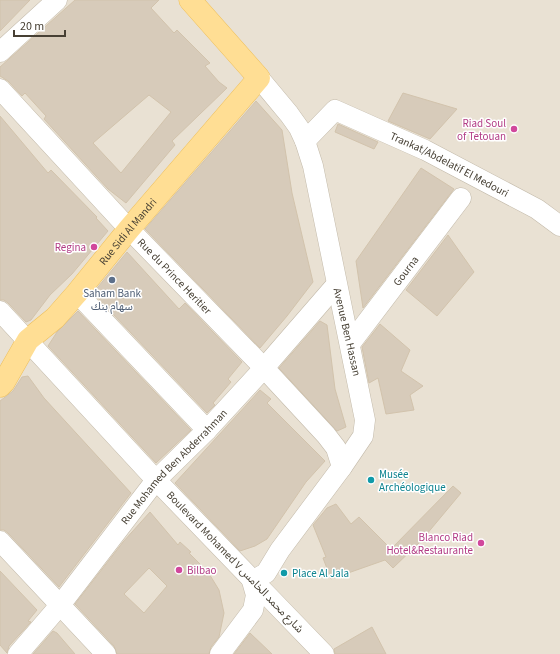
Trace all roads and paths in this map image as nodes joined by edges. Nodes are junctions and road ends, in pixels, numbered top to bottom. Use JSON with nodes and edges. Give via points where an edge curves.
{"nodes":[{"id":1,"x":57,"y":0,"type":"edge"},
{"id":2,"x":190,"y":0,"type":"edge"},
{"id":3,"x":0,"y":52,"type":"edge"},
{"id":4,"x":260,"y":78,"type":"junction"},
{"id":5,"x":0,"y":89,"type":"edge"},
{"id":6,"x":305,"y":141,"type":"junction"},
{"id":7,"x":461,"y":198,"type":"dead end"},
{"id":8,"x":560,"y":226,"type":"edge"},
{"id":9,"x":129,"y":229,"type":"junction"},
{"id":10,"x":336,"y":285,"type":"junction"},
{"id":11,"x":77,"y":293,"type":"junction"},
{"id":12,"x":0,"y":311,"type":"edge"},
{"id":13,"x":28,"y":340,"type":"junction"},
{"id":14,"x":350,"y":344,"type":"junction"},
{"id":15,"x":264,"y":368,"type":"junction"},
{"id":16,"x":0,"y":386,"type":"edge"},
{"id":17,"x":206,"y":430,"type":"junction"},
{"id":18,"x":342,"y":467,"type":"junction"},
{"id":19,"x":156,"y":480,"type":"junction"},
{"id":20,"x":0,"y":541,"type":"edge"},
{"id":21,"x":259,"y":577,"type":"junction"},
{"id":22,"x":61,"y":604,"type":"junction"},
{"id":23,"x":18,"y":654,"type":"edge"},
{"id":24,"x":106,"y":654,"type":"edge"},
{"id":25,"x":220,"y":654,"type":"edge"},
{"id":26,"x":324,"y":654,"type":"edge"}],
"edges":[{"from":1,"to":3,"type":"street"},
{"from":2,"to":4,"type":"main road"},
{"from":4,"to":6,"type":"street","name":"Avenue Ben Hassan","via":[[299,128]]},
{"from":4,"to":9,"type":"main road","name":"Rue Sidi Al Mandri"},
{"from":5,"to":9,"type":"street","name":"Rue du Prince Heritier"},
{"from":6,"to":8,"type":"street","name":"Trankat/Abdelatif El Medouri","via":[[335,110],[425,150],[536,209]]},
{"from":6,"to":10,"type":"street","name":"Avenue Ben Hassan","via":[[313,166]]},
{"from":7,"to":14,"type":"street","name":"Gourna"},
{"from":9,"to":11,"type":"main road","name":"Rue Sidi Al Mandri"},
{"from":9,"to":15,"type":"street","name":"Rue du Prince Heritier"},
{"from":10,"to":14,"type":"street","name":"Avenue Ben Hassan"},
{"from":10,"to":15,"type":"street","name":"Rue Mohamed Ben Abderrahman"},
{"from":11,"to":13,"type":"main road","name":"Rue Sidi Al Mandri","via":[[55,318]]},
{"from":11,"to":17,"type":"street"},
{"from":12,"to":13,"type":"street","name":"Boulevard Mohamed V شارع محمد الخامس"},
{"from":13,"to":16,"type":"main road","name":"Rue Sidi Al Mandri"},
{"from":13,"to":19,"type":"street","name":"Boulevard Mohamed V شارع محمد الخامس"},
{"from":14,"to":18,"type":"street","name":"Avenue Ben Hassan","via":[[363,408],[364,427],[363,436]]},
{"from":15,"to":17,"type":"street","name":"Rue Mohamed Ben Abderrahman"},
{"from":15,"to":18,"type":"street","name":"Rue du Prince Heritier","via":[[331,441]]},
{"from":17,"to":19,"type":"street","name":"Rue Mohamed Ben Abderrahman"},
{"from":18,"to":21,"type":"street","name":"Avenue Ben Hassan"},
{"from":19,"to":21,"type":"street","name":"Boulevard Mohamed V شارع محمد الخامس"},
{"from":19,"to":22,"type":"street","name":"Rue Mohamed Ben Abderrahman"},
{"from":20,"to":22,"type":"street"},
{"from":21,"to":25,"type":"street","via":[[256,600],[250,616]]},
{"from":21,"to":26,"type":"street","name":"Boulevard Mohamed V شارع محمد الخامس"},
{"from":22,"to":23,"type":"street","name":"Rue Mohamed Ben Abderrahman"},
{"from":22,"to":24,"type":"street"}]}
